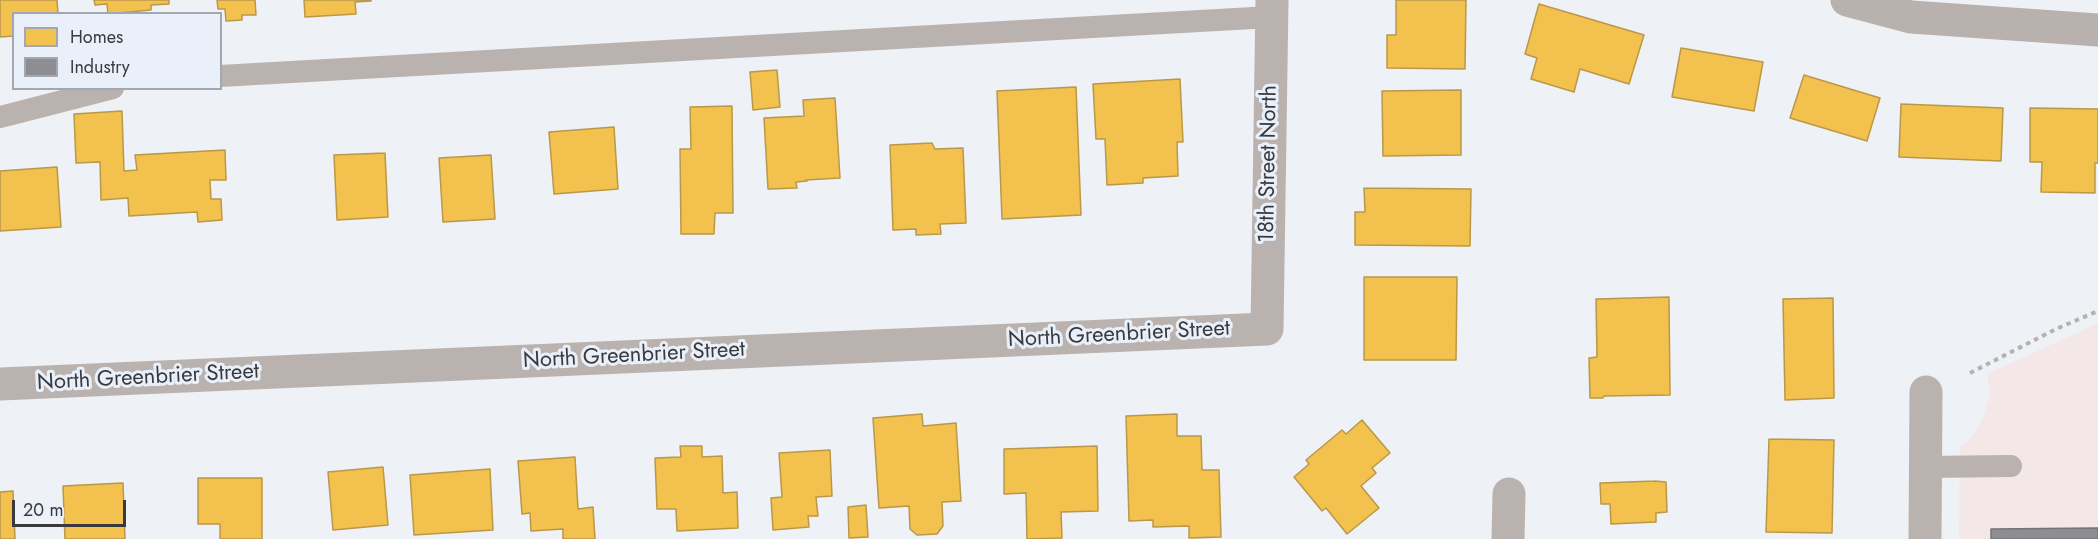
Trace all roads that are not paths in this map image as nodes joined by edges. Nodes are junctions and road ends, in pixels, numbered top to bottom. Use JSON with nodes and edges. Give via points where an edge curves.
{"nodes":[{"id":1,"x":1847,"y":0,"type":"edge"},
{"id":2,"x":1271,"y":9,"type":"edge"},
{"id":3,"x":2098,"y":30,"type":"edge"},
{"id":4,"x":222,"y":76,"type":"edge"},
{"id":5,"x":105,"y":90,"type":"edge"},
{"id":6,"x":0,"y":117,"type":"edge"},
{"id":7,"x":1267,"y":328,"type":"joint"},
{"id":8,"x":0,"y":384,"type":"edge"},
{"id":9,"x":1926,"y":392,"type":"dead end"},
{"id":10,"x":2011,"y":466,"type":"dead end"},
{"id":11,"x":1925,"y":467,"type":"junction"},
{"id":12,"x":1509,"y":494,"type":"dead end"},
{"id":13,"x":1508,"y":539,"type":"edge"},
{"id":14,"x":1925,"y":539,"type":"edge"}],
"edges":[{"from":1,"to":3,"type":"street","via":[[1911,17]]},
{"from":2,"to":4,"type":"lane"},
{"from":2,"to":7,"type":"street","name":"18th Street North"},
{"from":5,"to":6,"type":"lane"},
{"from":7,"to":8,"type":"street","name":"North Greenbrier Street"},
{"from":9,"to":11,"type":"street"},
{"from":10,"to":11,"type":"lane"},
{"from":11,"to":14,"type":"street"},
{"from":12,"to":13,"type":"street"}]}
